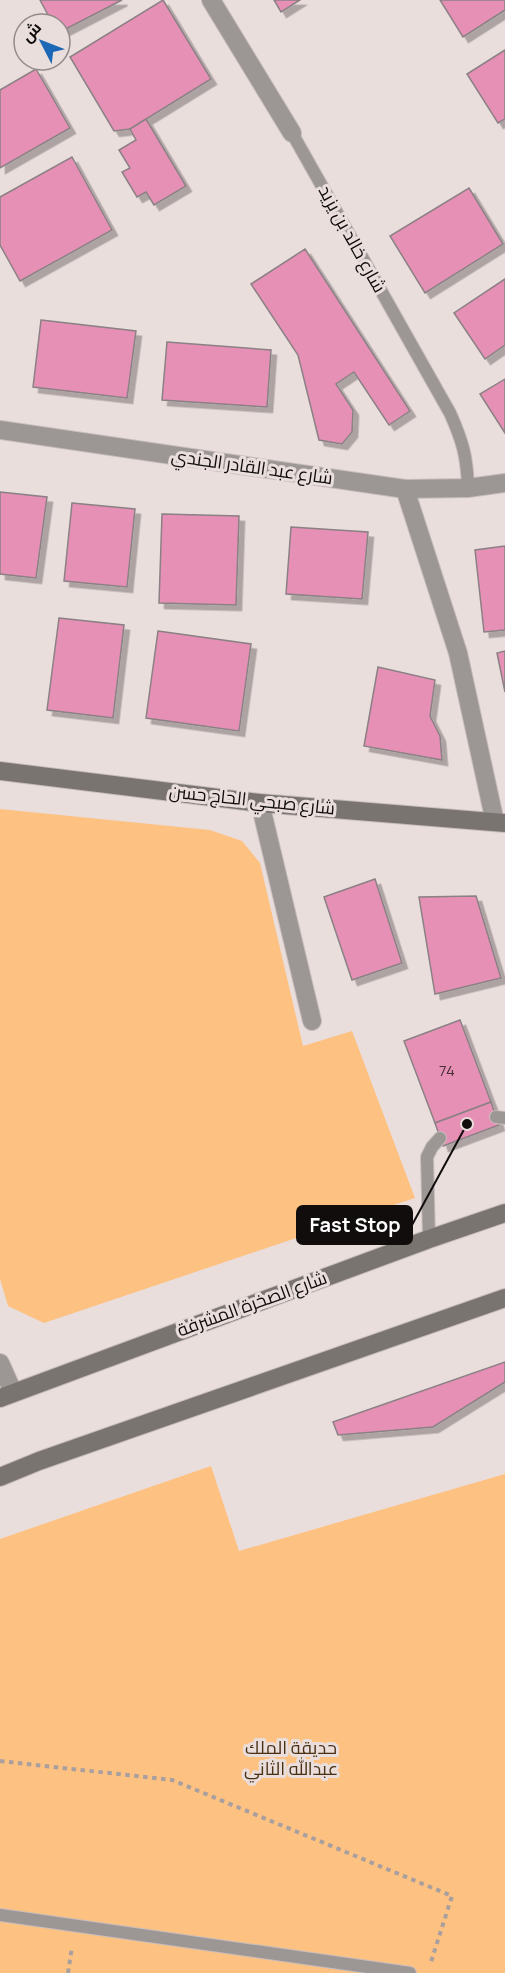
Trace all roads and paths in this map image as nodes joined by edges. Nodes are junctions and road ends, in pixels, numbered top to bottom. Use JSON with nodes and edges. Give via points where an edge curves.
{"nodes":[{"id":1,"x":211,"y":0,"type":"edge"},
{"id":2,"x":292,"y":133,"type":"joint"},
{"id":3,"x":0,"y":430,"type":"edge"},
{"id":4,"x":505,"y":483,"type":"edge"},
{"id":5,"x":468,"y":488,"type":"junction"},
{"id":6,"x":405,"y":489,"type":"junction"},
{"id":7,"x":0,"y":771,"type":"edge"},
{"id":8,"x":260,"y":803,"type":"junction"},
{"id":9,"x":500,"y":822,"type":"edge"},
{"id":10,"x":312,"y":1021,"type":"dead end"},
{"id":11,"x":440,"y":1138,"type":"dead end"},
{"id":12,"x":505,"y":1213,"type":"edge"},
{"id":13,"x":429,"y":1239,"type":"junction"},
{"id":14,"x":505,"y":1298,"type":"edge"},
{"id":15,"x":0,"y":1363,"type":"edge"},
{"id":16,"x":7,"y":1395,"type":"edge"},
{"id":17,"x":0,"y":1477,"type":"edge"},
{"id":18,"x":0,"y":1761,"type":"edge"},
{"id":19,"x":0,"y":1915,"type":"edge"},
{"id":20,"x":410,"y":1973,"type":"edge"},
{"id":21,"x":428,"y":1973,"type":"edge"}],
"edges":[{"from":1,"to":2,"type":"street","name":"شارع خالد بن يزيد"},
{"from":2,"to":5,"type":"lane","name":"شارع خالد بن يزيد","via":[[450,413],[462,440]]},
{"from":3,"to":6,"type":"street","name":"شارع عبد القادر الجندي"},
{"from":4,"to":5,"type":"street","name":"شارع عبد القادر الجندي"},
{"from":5,"to":6,"type":"street","name":"شارع عبد القادر الجندي"},
{"from":6,"to":9,"type":"street","via":[[458,653]]},
{"from":7,"to":8,"type":"main road","name":"شارع صبحي الحاج حسن"},
{"from":8,"to":9,"type":"main road","name":"شارع صبحي الحاج حسن"},
{"from":8,"to":10,"type":"street"},
{"from":11,"to":13,"type":"lane","via":[[427,1157]]},
{"from":12,"to":13,"type":"main road","name":"شارع الصخرة المشرفة"},
{"from":13,"to":16,"type":"main road","name":"شارع الصخرة المشرفة"},
{"from":14,"to":17,"type":"main road"},
{"from":15,"to":16,"type":"street"},
{"from":18,"to":21,"type":"path","via":[[172,1780],[452,1896]]},
{"from":19,"to":20,"type":"lane"}]}
